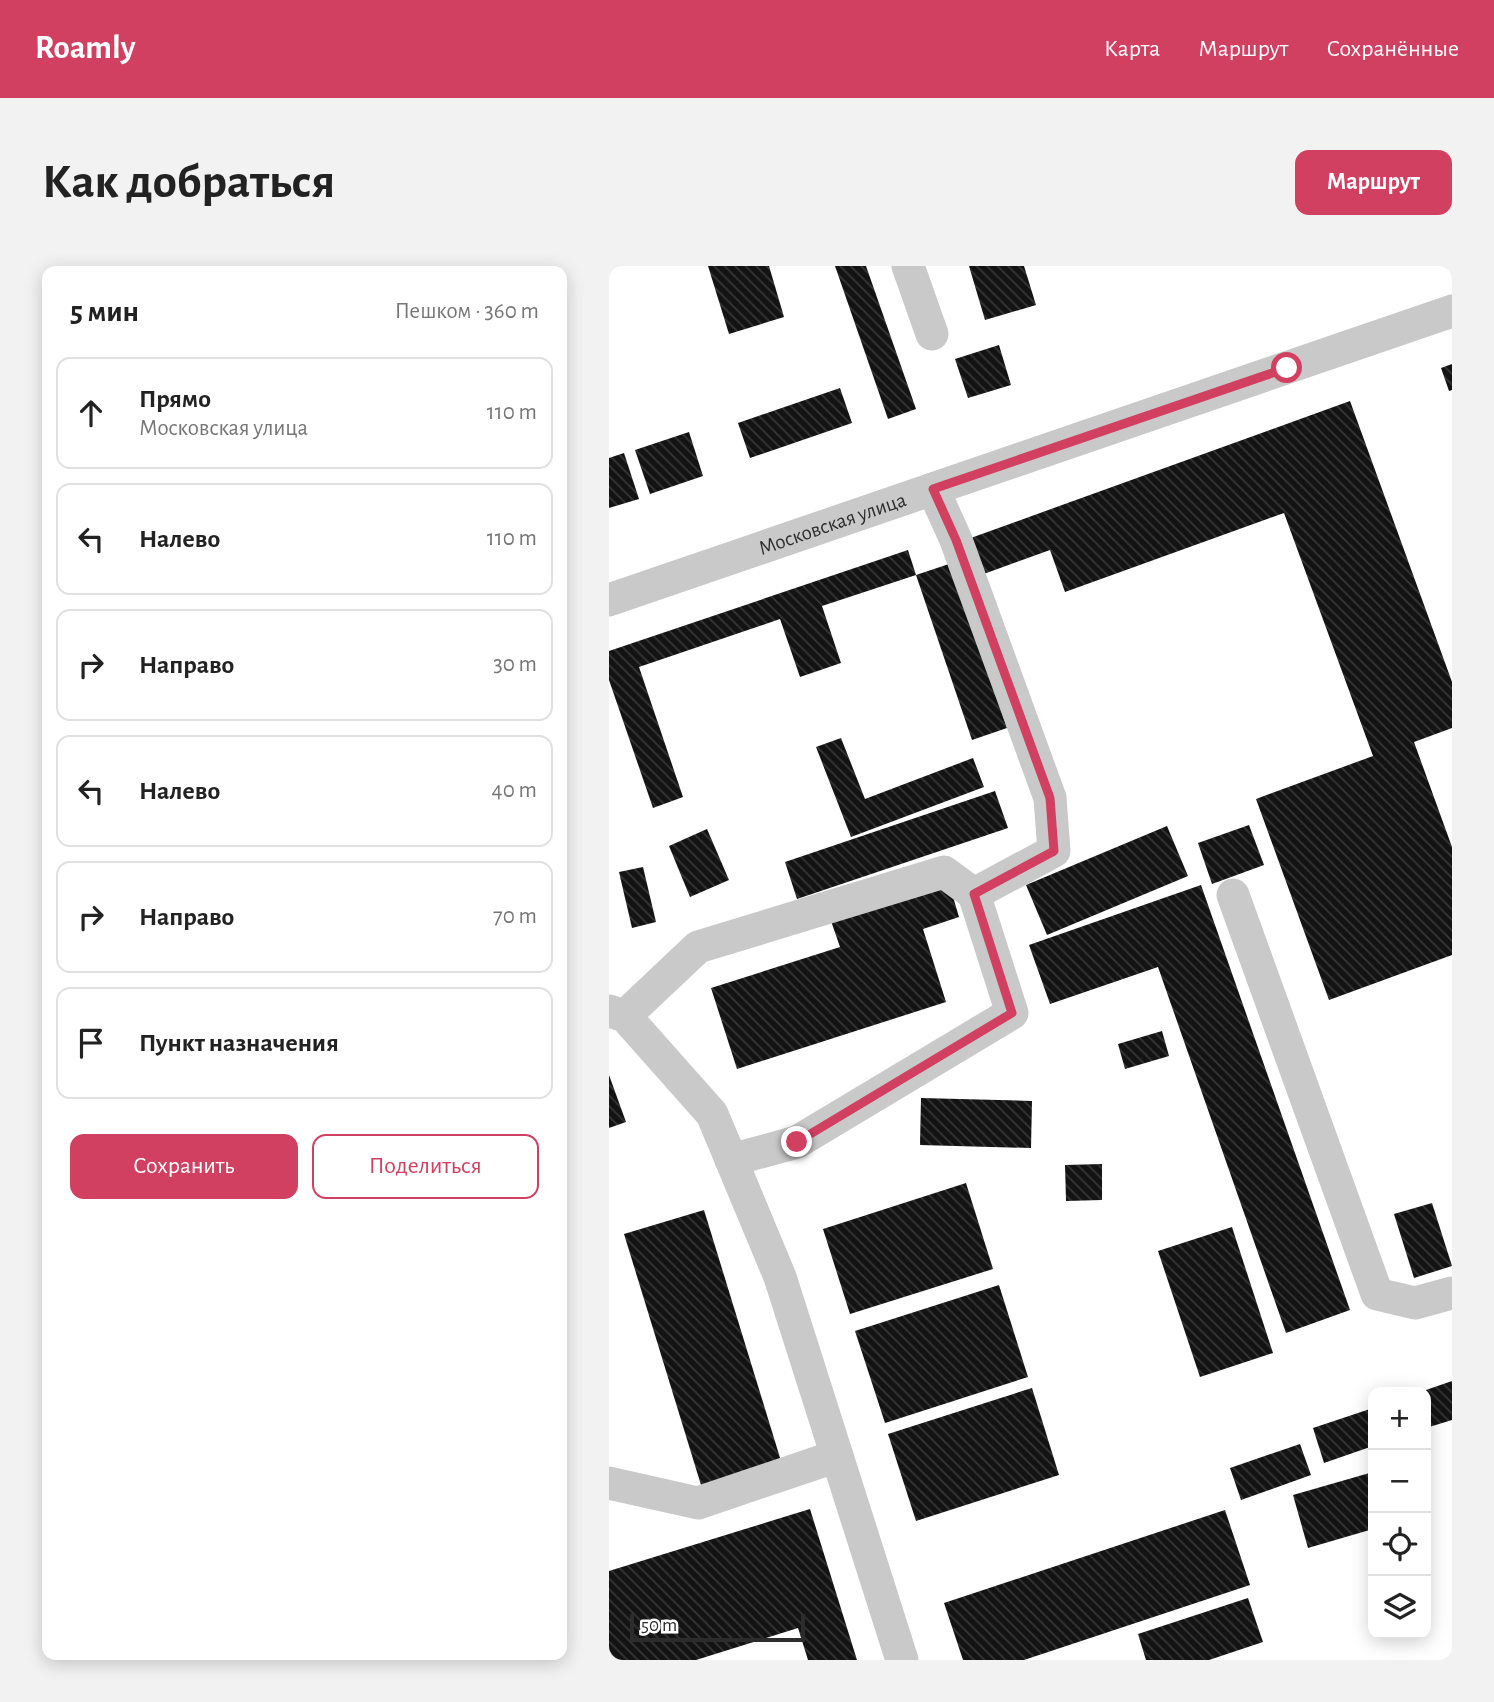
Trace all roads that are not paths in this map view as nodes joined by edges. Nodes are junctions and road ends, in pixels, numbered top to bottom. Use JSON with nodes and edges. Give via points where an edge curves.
{"nodes":[{"id":1,"x":908,"y":266,"type":"edge"},
{"id":2,"x":1452,"y":311,"type":"edge"},
{"id":3,"x":932,"y":334,"type":"dead end"},
{"id":4,"x":933,"y":489,"type":"junction"},
{"id":5,"x":609,"y":600,"type":"edge"},
{"id":6,"x":974,"y":894,"type":"junction"},
{"id":7,"x":1233,"y":895,"type":"dead end"},
{"id":8,"x":617,"y":1013,"type":"edge"},
{"id":9,"x":731,"y":1160,"type":"junction"},
{"id":10,"x":1452,"y":1293,"type":"edge"},
{"id":11,"x":837,"y":1456,"type":"junction"},
{"id":12,"x":609,"y":1483,"type":"edge"},
{"id":13,"x":902,"y":1660,"type":"edge"}],
"edges":[{"from":1,"to":3,"type":"street"},
{"from":2,"to":4,"type":"street","name":"Московская улица"},
{"from":4,"to":5,"type":"street","name":"Московская улица"},
{"from":4,"to":6,"type":"street","via":[[1050,798],[1054,851]]},
{"from":6,"to":8,"type":"street","via":[[944,872],[698,947]]},
{"from":6,"to":9,"type":"street","via":[[1012,1013],[797,1142]]},
{"from":7,"to":10,"type":"street","via":[[1377,1294],[1415,1303]]},
{"from":8,"to":9,"type":"street","via":[[712,1114]]},
{"from":9,"to":11,"type":"street","via":[[779,1277]]},
{"from":11,"to":12,"type":"street","via":[[698,1503]]},
{"from":11,"to":13,"type":"street"}]}
